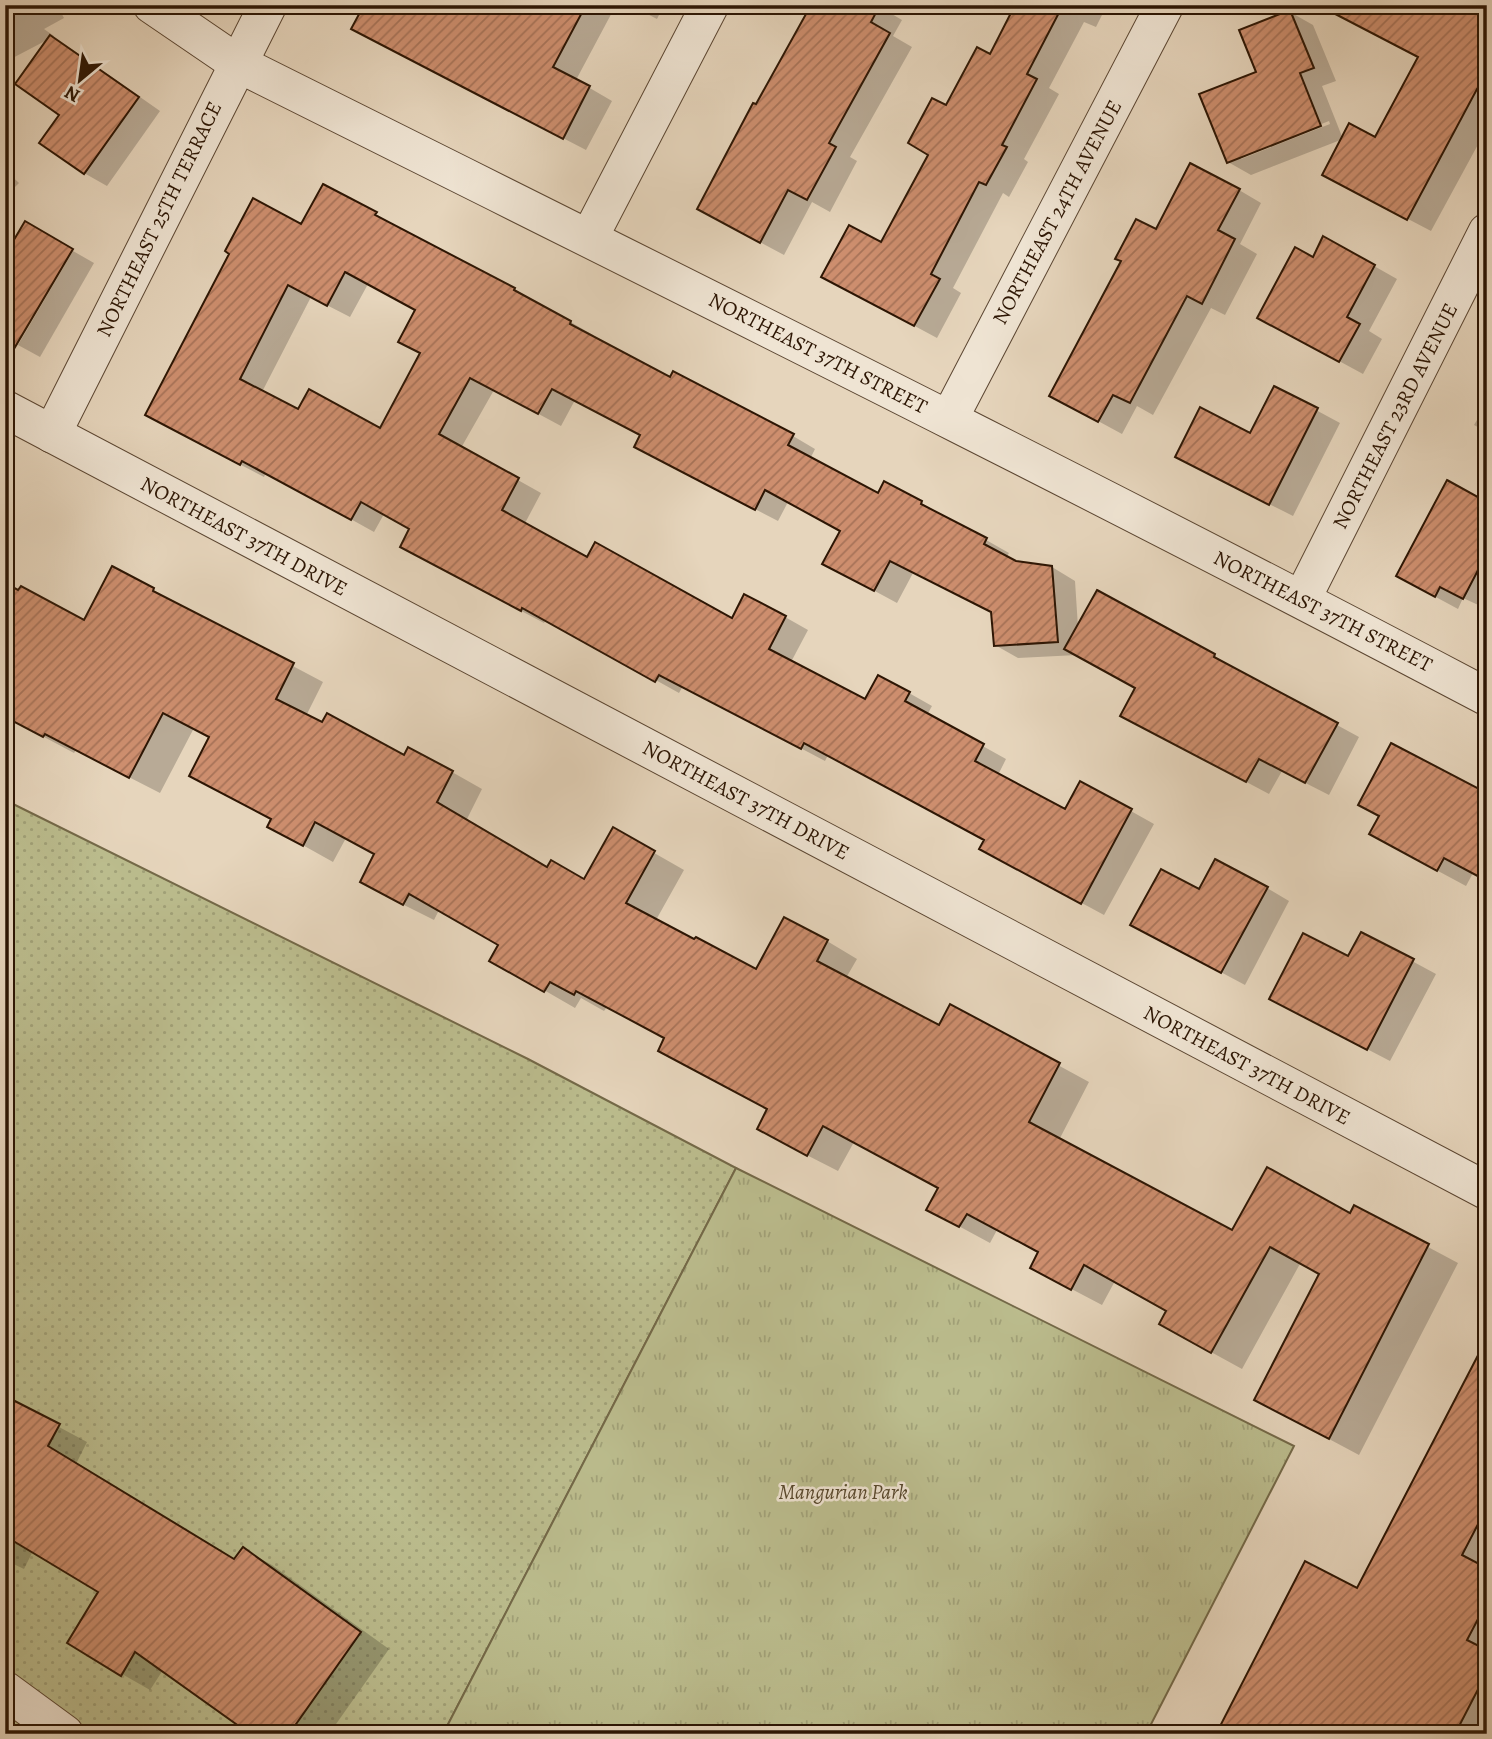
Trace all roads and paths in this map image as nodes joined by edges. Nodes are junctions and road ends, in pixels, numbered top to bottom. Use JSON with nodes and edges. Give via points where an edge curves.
{"nodes":[{"id":1,"x":152,"y":5,"type":"edge"},
{"id":2,"x":268,"y":5,"type":"edge"},
{"id":3,"x":710,"y":5,"type":"edge"},
{"id":4,"x":1165,"y":5,"type":"edge"},
{"id":5,"x":237,"y":63,"type":"junction"},
{"id":6,"x":1487,"y":232,"type":"edge"},
{"id":7,"x":589,"y":238,"type":"junction"},
{"id":8,"x":5,"y":409,"type":"edge"},
{"id":9,"x":949,"y":419,"type":"junction"},
{"id":10,"x":52,"y":434,"type":"junction"},
{"id":11,"x":1302,"y":599,"type":"junction"},
{"id":12,"x":1487,"y":696,"type":"edge"},
{"id":13,"x":1487,"y":1191,"type":"edge"},
{"id":14,"x":5,"y":1690,"type":"edge"},
{"id":15,"x":65,"y":1734,"type":"edge"}],
"edges":[{"from":1,"to":5,"type":"street","name":"NORTHEAST 37TH STREET"},
{"from":2,"to":5,"type":"street","name":"NORTHEAST 25TH TERRACE"},
{"from":3,"to":7,"type":"street"},
{"from":4,"to":9,"type":"street","name":"NORTHEAST 24TH AVENUE"},
{"from":5,"to":7,"type":"street","name":"NORTHEAST 37TH STREET"},
{"from":5,"to":10,"type":"street","name":"NORTHEAST 25TH TERRACE"},
{"from":6,"to":11,"type":"street","name":"NORTHEAST 23RD AVENUE"},
{"from":7,"to":9,"type":"street","name":"NORTHEAST 37TH STREET"},
{"from":8,"to":10,"type":"street","name":"NORTHEAST 37TH DRIVE"},
{"from":9,"to":11,"type":"street","name":"NORTHEAST 37TH STREET"},
{"from":10,"to":13,"type":"street","name":"NORTHEAST 37TH DRIVE"},
{"from":11,"to":12,"type":"street","name":"NORTHEAST 37TH STREET"},
{"from":14,"to":15,"type":"street"}]}
